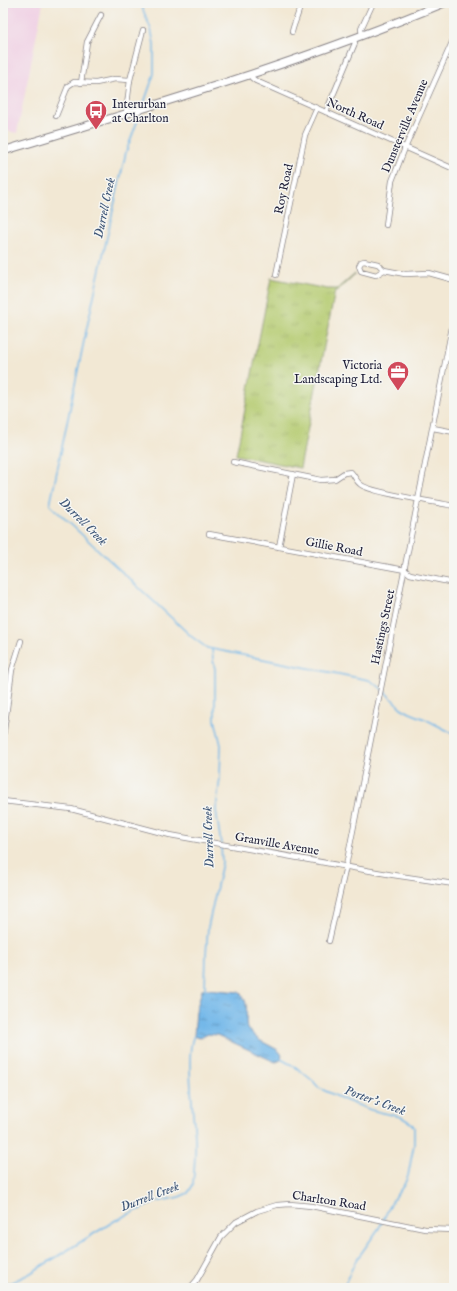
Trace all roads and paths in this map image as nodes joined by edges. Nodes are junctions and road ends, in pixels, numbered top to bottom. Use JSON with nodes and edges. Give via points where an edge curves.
{"nodes":[{"id":1,"x":300,"y":3,"type":"edge"},
{"id":2,"x":373,"y":3,"type":"edge"},
{"id":3,"x":444,"y":3,"type":"edge"},
{"id":4,"x":101,"y":15,"type":"dead end"},
{"id":5,"x":143,"y":30,"type":"dead end"},
{"id":6,"x":292,"y":32,"type":"dead end"},
{"id":7,"x":362,"y":35,"type":"junction"},
{"id":8,"x":454,"y":38,"type":"edge"},
{"id":9,"x":354,"y":39,"type":"junction"},
{"id":10,"x":251,"y":74,"type":"junction"},
{"id":11,"x":130,"y":80,"type":"junction"},
{"id":12,"x":81,"y":83,"type":"junction"},
{"id":13,"x":316,"y":108,"type":"junction"},
{"id":14,"x":326,"y":112,"type":"junction"},
{"id":15,"x":126,"y":113,"type":"junction"},
{"id":16,"x":56,"y":116,"type":"dead end"},
{"id":17,"x":405,"y":148,"type":"junction"},
{"id":18,"x":3,"y":151,"type":"edge"},
{"id":19,"x":454,"y":169,"type":"edge"},
{"id":20,"x":386,"y":224,"type":"dead end"},
{"id":21,"x":384,"y":270,"type":"junction"},
{"id":22,"x":276,"y":275,"type":"dead end"},
{"id":23,"x":454,"y":280,"type":"edge"},
{"id":24,"x":454,"y":317,"type":"edge"},
{"id":25,"x":446,"y":358,"type":"junction"},
{"id":26,"x":454,"y":359,"type":"edge"},
{"id":27,"x":433,"y":428,"type":"junction"},
{"id":28,"x":454,"y":432,"type":"edge"},
{"id":29,"x":233,"y":462,"type":"dead end"},
{"id":30,"x":293,"y":474,"type":"junction"},
{"id":31,"x":419,"y":499,"type":"junction"},
{"id":32,"x":454,"y":506,"type":"edge"},
{"id":33,"x":209,"y":534,"type":"dead end"},
{"id":34,"x":279,"y":547,"type":"junction"},
{"id":35,"x":405,"y":570,"type":"junction"},
{"id":36,"x":454,"y":582,"type":"edge"},
{"id":37,"x":454,"y":623,"type":"edge"},
{"id":38,"x":452,"y":636,"type":"dead end"},
{"id":39,"x":20,"y":642,"type":"dead end"},
{"id":40,"x":3,"y":738,"type":"edge"},
{"id":41,"x":3,"y":801,"type":"edge"},
{"id":42,"x":346,"y":866,"type":"junction"},
{"id":43,"x":454,"y":884,"type":"edge"},
{"id":44,"x":329,"y":941,"type":"dead end"},
{"id":45,"x":454,"y":1230,"type":"edge"},
{"id":46,"x":190,"y":1288,"type":"edge"}],
"edges":[{"from":1,"to":6,"type":"street"},
{"from":2,"to":7,"type":"street","via":[[361,30]]},
{"from":3,"to":7,"type":"main road"},
{"from":4,"to":12,"type":"street","via":[[87,42]]},
{"from":5,"to":11,"type":"street"},
{"from":7,"to":9,"type":"main road"},
{"from":8,"to":17,"type":"street","name":"Dunsterville Avenue"},
{"from":9,"to":10,"type":"main road"},
{"from":9,"to":14,"type":"street","via":[[355,43]]},
{"from":10,"to":13,"type":"street","name":"North Road","via":[[256,81]]},
{"from":10,"to":15,"type":"main road"},
{"from":11,"to":12,"type":"street"},
{"from":11,"to":15,"type":"street"},
{"from":12,"to":16,"type":"street","via":[[74,82],[68,86]]},
{"from":13,"to":14,"type":"street","name":"North Road"},
{"from":13,"to":22,"type":"street","name":"Roy Road","via":[[305,135]]},
{"from":14,"to":17,"type":"street","name":"North Road"},
{"from":15,"to":18,"type":"main road"},
{"from":17,"to":19,"type":"street","name":"North Road"},
{"from":17,"to":20,"type":"street","name":"Dunsterville Avenue","via":[[392,181]]},
{"from":21,"to":21,"type":"street","via":[[378,264],[364,261],[359,266],[361,271],[376,275]]},
{"from":21,"to":23,"type":"street","via":[[405,274],[429,273]]},
{"from":24,"to":25,"type":"street","name":"Hastings Street"},
{"from":25,"to":26,"type":"street"},
{"from":25,"to":27,"type":"street","name":"Hastings Street"},
{"from":27,"to":28,"type":"street"},
{"from":27,"to":31,"type":"street","name":"Hastings Street"},
{"from":29,"to":30,"type":"street"},
{"from":30,"to":31,"type":"street","via":[[329,480],[351,472],[360,485],[365,487]]},
{"from":30,"to":34,"type":"street"},
{"from":31,"to":32,"type":"street"},
{"from":31,"to":35,"type":"street","name":"Hastings Street"},
{"from":33,"to":34,"type":"street","name":"Gillie Road"},
{"from":34,"to":35,"type":"street","name":"Gillie Road"},
{"from":35,"to":36,"type":"street","name":"Gillie Road","via":[[410,574]]},
{"from":35,"to":42,"type":"street","name":"Hastings Street"},
{"from":37,"to":38,"type":"street"},
{"from":39,"to":40,"type":"street","via":[[12,670]]},
{"from":41,"to":42,"type":"street","name":"Granville Avenue","via":[[71,809],[170,835]]},
{"from":42,"to":43,"type":"street","name":"Granville Avenue"},
{"from":42,"to":44,"type":"street","name":"Hastings Street"},
{"from":45,"to":46,"type":"street","name":"Charlton Road","via":[[425,1229],[311,1206],[276,1205],[236,1222],[221,1237]]}]}
